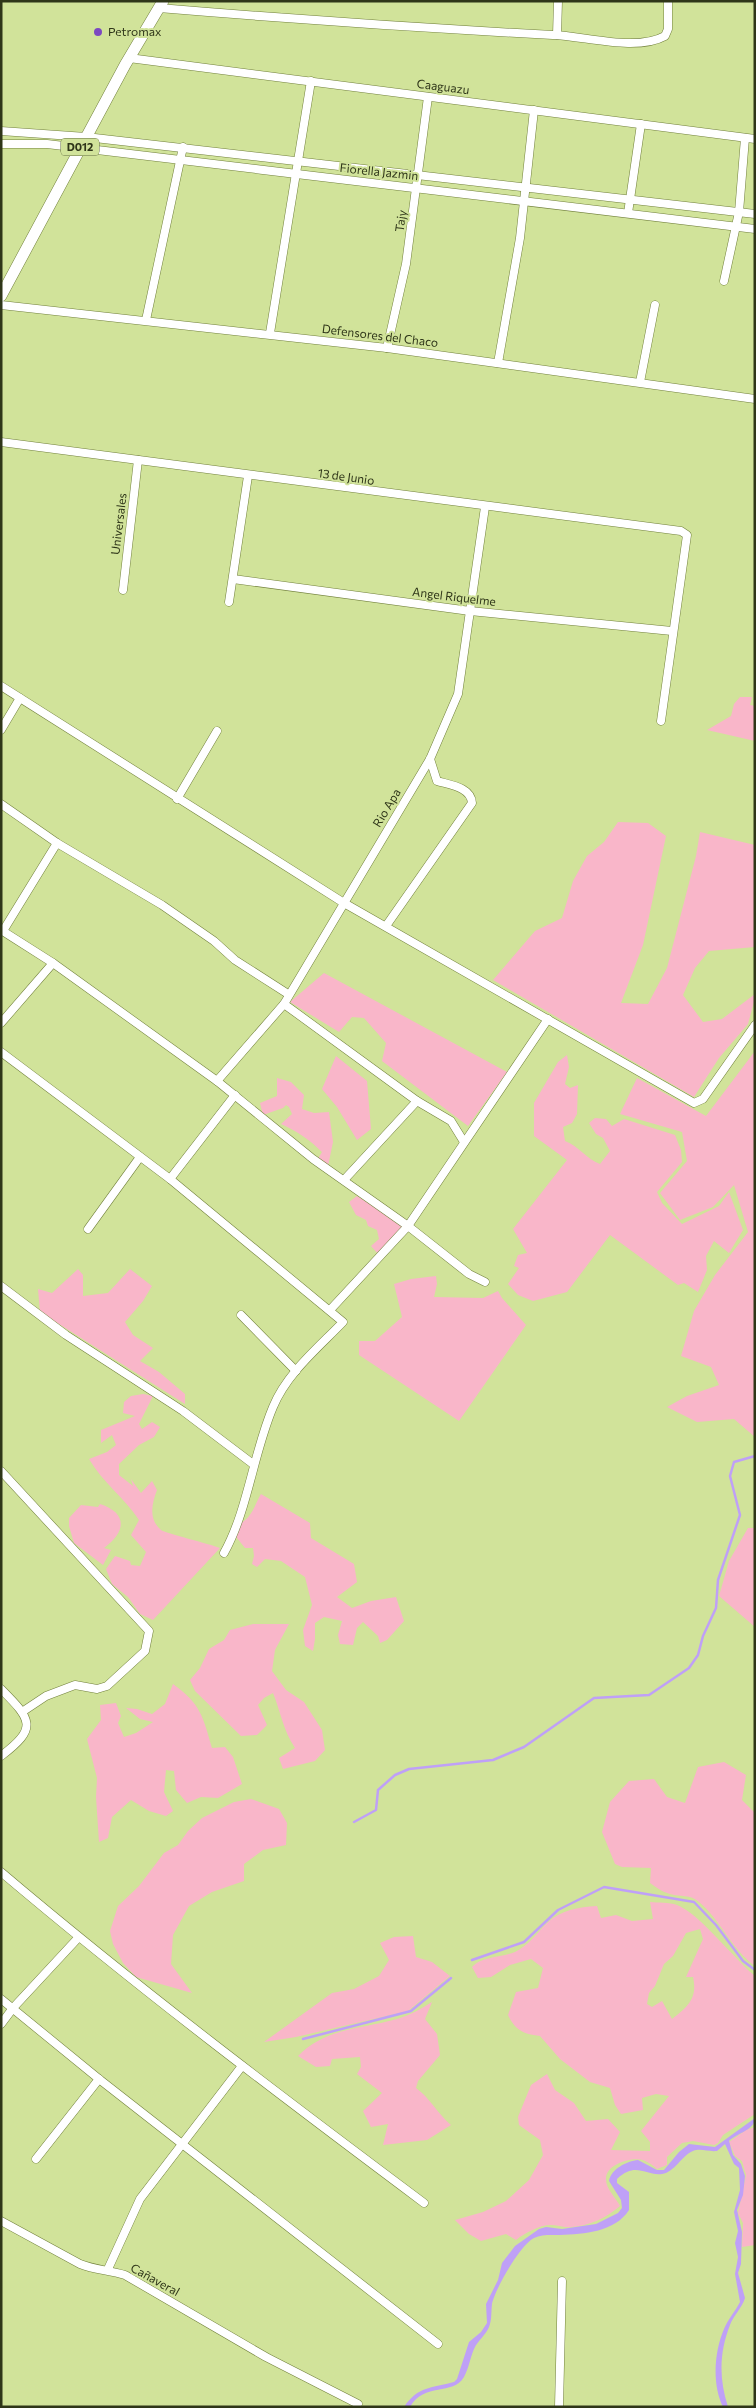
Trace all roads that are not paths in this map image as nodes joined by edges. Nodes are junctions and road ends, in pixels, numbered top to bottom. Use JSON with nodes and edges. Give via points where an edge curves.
{"nodes":[{"id":1,"x":558,"y":1,"type":"edge"},
{"id":2,"x":668,"y":1,"type":"edge"},
{"id":3,"x":161,"y":5,"type":"edge"},
{"id":4,"x":557,"y":35,"type":"junction"},
{"id":5,"x":129,"y":58,"type":"junction"},
{"id":6,"x":311,"y":81,"type":"junction"},
{"id":7,"x":428,"y":97,"type":"junction"},
{"id":8,"x":534,"y":110,"type":"junction"},
{"id":9,"x":641,"y":124,"type":"junction"},
{"id":10,"x":1,"y":131,"type":"edge"},
{"id":11,"x":86,"y":137,"type":"junction"},
{"id":12,"x":745,"y":138,"type":"junction"},
{"id":13,"x":755,"y":139,"type":"edge"},
{"id":14,"x":1,"y":144,"type":"edge"},
{"id":15,"x":182,"y":147,"type":"junction"},
{"id":16,"x":79,"y":148,"type":"junction"},
{"id":17,"x":180,"y":160,"type":"junction"},
{"id":18,"x":300,"y":160,"type":"junction"},
{"id":19,"x":297,"y":174,"type":"junction"},
{"id":20,"x":418,"y":174,"type":"junction"},
{"id":21,"x":526,"y":186,"type":"junction"},
{"id":22,"x":417,"y":188,"type":"junction"},
{"id":23,"x":630,"y":198,"type":"junction"},
{"id":24,"x":525,"y":201,"type":"junction"},
{"id":25,"x":739,"y":212,"type":"junction"},
{"id":26,"x":628,"y":213,"type":"junction"},
{"id":27,"x":755,"y":214,"type":"edge"},
{"id":28,"x":736,"y":227,"type":"junction"},
{"id":29,"x":755,"y":229,"type":"edge"},
{"id":30,"x":724,"y":281,"type":"dead end"},
{"id":31,"x":1,"y":296,"type":"edge"},
{"id":32,"x":1,"y":305,"type":"edge"},
{"id":33,"x":655,"y":305,"type":"dead end"},
{"id":34,"x":146,"y":320,"type":"junction"},
{"id":35,"x":270,"y":333,"type":"junction"},
{"id":36,"x":387,"y":348,"type":"junction"},
{"id":37,"x":498,"y":363,"type":"junction"},
{"id":38,"x":640,"y":382,"type":"junction"},
{"id":39,"x":755,"y":400,"type":"edge"},
{"id":40,"x":1,"y":442,"type":"edge"},
{"id":41,"x":138,"y":460,"type":"junction"},
{"id":42,"x":248,"y":476,"type":"junction"},
{"id":43,"x":485,"y":507,"type":"junction"},
{"id":44,"x":233,"y":579,"type":"junction"},
{"id":45,"x":123,"y":590,"type":"dead end"},
{"id":46,"x":229,"y":602,"type":"dead end"},
{"id":47,"x":470,"y":611,"type":"junction"},
{"id":48,"x":672,"y":631,"type":"junction"},
{"id":49,"x":1,"y":686,"type":"edge"},
{"id":50,"x":20,"y":698,"type":"junction"},
{"id":51,"x":661,"y":721,"type":"dead end"},
{"id":52,"x":1,"y":730,"type":"edge"},
{"id":53,"x":217,"y":731,"type":"dead end"},
{"id":54,"x":430,"y":759,"type":"junction"},
{"id":55,"x":177,"y":799,"type":"junction"},
{"id":56,"x":1,"y":804,"type":"edge"},
{"id":57,"x":57,"y":843,"type":"junction"},
{"id":58,"x":344,"y":902,"type":"junction"},
{"id":59,"x":386,"y":926,"type":"junction"},
{"id":60,"x":2,"y":930,"type":"edge"},
{"id":61,"x":54,"y":963,"type":"junction"},
{"id":62,"x":288,"y":994,"type":"junction"},
{"id":63,"x":284,"y":1004,"type":"junction"},
{"id":64,"x":548,"y":1019,"type":"junction"},
{"id":65,"x":1,"y":1023,"type":"edge"},
{"id":66,"x":755,"y":1025,"type":"edge"},
{"id":67,"x":1,"y":1052,"type":"edge"},
{"id":68,"x":217,"y":1081,"type":"junction"},
{"id":69,"x":235,"y":1095,"type":"junction"},
{"id":70,"x":417,"y":1101,"type":"junction"},
{"id":71,"x":464,"y":1142,"type":"junction"},
{"id":72,"x":140,"y":1157,"type":"junction"},
{"id":73,"x":170,"y":1179,"type":"junction"},
{"id":74,"x":344,"y":1180,"type":"junction"},
{"id":75,"x":408,"y":1226,"type":"junction"},
{"id":76,"x":88,"y":1229,"type":"dead end"},
{"id":77,"x":485,"y":1282,"type":"dead end"},
{"id":78,"x":1,"y":1286,"type":"edge"},
{"id":79,"x":330,"y":1310,"type":"junction"},
{"id":80,"x":241,"y":1315,"type":"dead end"},
{"id":81,"x":296,"y":1370,"type":"junction"},
{"id":82,"x":253,"y":1464,"type":"junction"},
{"id":83,"x":1,"y":1471,"type":"edge"},
{"id":84,"x":224,"y":1553,"type":"dead end"},
{"id":85,"x":1,"y":1689,"type":"edge"},
{"id":86,"x":22,"y":1712,"type":"junction"},
{"id":87,"x":1,"y":1756,"type":"edge"},
{"id":88,"x":1,"y":1872,"type":"edge"},
{"id":89,"x":78,"y":1938,"type":"junction"},
{"id":90,"x":1,"y":1999,"type":"edge"},
{"id":91,"x":13,"y":2008,"type":"junction"},
{"id":92,"x":1,"y":2024,"type":"edge"},
{"id":93,"x":242,"y":2066,"type":"junction"},
{"id":94,"x":99,"y":2078,"type":"junction"},
{"id":95,"x":182,"y":2143,"type":"junction"},
{"id":96,"x":36,"y":2159,"type":"dead end"},
{"id":97,"x":424,"y":2203,"type":"dead end"},
{"id":98,"x":2,"y":2224,"type":"edge"},
{"id":99,"x":108,"y":2269,"type":"junction"},
{"id":100,"x":562,"y":2281,"type":"dead end"},
{"id":101,"x":438,"y":2344,"type":"dead end"},
{"id":102,"x":358,"y":2404,"type":"dead end"},
{"id":103,"x":559,"y":2407,"type":"edge"}],
"edges":[{"from":1,"to":4,"type":"street"},
{"from":2,"to":4,"type":"street","via":[[668,29],[665,36],[657,40],[632,43]]},
{"from":3,"to":4,"type":"street","via":[[307,21]]},
{"from":3,"to":5,"type":"main road","number":"D012"},
{"from":5,"to":6,"type":"street","name":"Caaguazu"},
{"from":5,"to":11,"type":"main road","number":"D012"},
{"from":6,"to":7,"type":"street","name":"Caaguazu"},
{"from":6,"to":18,"type":"street"},
{"from":7,"to":8,"type":"street","name":"Caaguazu"},
{"from":7,"to":20,"type":"street","name":"Tajy"},
{"from":8,"to":9,"type":"street","name":"Caaguazu"},
{"from":8,"to":21,"type":"street"},
{"from":9,"to":12,"type":"street","name":"Caaguazu"},
{"from":9,"to":23,"type":"street"},
{"from":10,"to":11,"type":"street","name":"Fiorella Jazmin"},
{"from":11,"to":15,"type":"street","name":"Fiorella Jazmin"},
{"from":11,"to":16,"type":"main road","number":"D012"},
{"from":12,"to":13,"type":"street","name":"Caaguazu"},
{"from":12,"to":25,"type":"street"},
{"from":14,"to":16,"type":"street","name":"Fiorella Jazmin"},
{"from":15,"to":17,"type":"street"},
{"from":15,"to":18,"type":"street","name":"Fiorella Jazmin"},
{"from":16,"to":17,"type":"street","name":"Fiorella Jazmin"},
{"from":16,"to":31,"type":"main road","number":"D012"},
{"from":17,"to":19,"type":"street","name":"Fiorella Jazmin"},
{"from":17,"to":34,"type":"street"},
{"from":18,"to":19,"type":"street"},
{"from":18,"to":20,"type":"street","name":"Fiorella Jazmin"},
{"from":19,"to":22,"type":"street","name":"Fiorella Jazmin"},
{"from":19,"to":35,"type":"street"},
{"from":20,"to":21,"type":"street","name":"Fiorella Jazmin"},
{"from":20,"to":22,"type":"street","name":"Tajy"},
{"from":21,"to":23,"type":"street","name":"Fiorella Jazmin"},
{"from":21,"to":24,"type":"street"},
{"from":22,"to":24,"type":"street","name":"Fiorella Jazmin"},
{"from":22,"to":36,"type":"street","name":"Tajy","via":[[406,264]]},
{"from":23,"to":25,"type":"street","name":"Fiorella Jazmin"},
{"from":23,"to":26,"type":"street"},
{"from":24,"to":26,"type":"street","name":"Fiorella Jazmin"},
{"from":24,"to":37,"type":"street"},
{"from":25,"to":27,"type":"street","name":"Fiorella Jazmin"},
{"from":25,"to":28,"type":"street"},
{"from":26,"to":28,"type":"street","name":"Fiorella Jazmin"},
{"from":28,"to":29,"type":"street","name":"Fiorella Jazmin"},
{"from":28,"to":30,"type":"street"},
{"from":32,"to":34,"type":"street","name":"Defensores del Chaco"},
{"from":33,"to":38,"type":"street"},
{"from":34,"to":35,"type":"street","name":"Defensores del Chaco"},
{"from":35,"to":36,"type":"street","name":"Defensores del Chaco"},
{"from":36,"to":37,"type":"street","name":"Defensores del Chaco"},
{"from":37,"to":38,"type":"street","name":"Defensores del Chaco"},
{"from":38,"to":39,"type":"street","name":"Defensores del Chaco"},
{"from":40,"to":41,"type":"street","name":"13 de Junio"},
{"from":41,"to":42,"type":"street","name":"13 de Junio"},
{"from":41,"to":45,"type":"street","name":"Universales"},
{"from":42,"to":43,"type":"street","name":"13 de Junio"},
{"from":42,"to":44,"type":"street"},
{"from":43,"to":47,"type":"street","name":"Rio Apa"},
{"from":43,"to":48,"type":"street","name":"13 de Junio","via":[[675,530],[687,535]]},
{"from":44,"to":46,"type":"street"},
{"from":44,"to":47,"type":"street","name":"Angel Riquelme"},
{"from":47,"to":48,"type":"street","name":"Angel Riquelme"},
{"from":47,"to":54,"type":"street","name":"Rio Apa","via":[[458,694]]},
{"from":48,"to":51,"type":"street"},
{"from":49,"to":50,"type":"street"},
{"from":50,"to":52,"type":"street"},
{"from":50,"to":55,"type":"street"},
{"from":53,"to":55,"type":"street"},
{"from":54,"to":58,"type":"street","name":"Rio Apa"},
{"from":54,"to":59,"type":"street","via":[[438,781],[465,790],[472,803]]},
{"from":55,"to":58,"type":"street"},
{"from":56,"to":57,"type":"street"},
{"from":57,"to":60,"type":"street"},
{"from":57,"to":62,"type":"street","via":[[162,905],[214,941],[235,960]]},
{"from":58,"to":59,"type":"street"},
{"from":58,"to":62,"type":"street","name":"Rio Apa"},
{"from":59,"to":64,"type":"street"},
{"from":60,"to":61,"type":"street"},
{"from":61,"to":65,"type":"street"},
{"from":61,"to":68,"type":"street"},
{"from":62,"to":63,"type":"street","name":"Rio Apa"},
{"from":63,"to":68,"type":"street","name":"Rio Apa"},
{"from":63,"to":70,"type":"street"},
{"from":64,"to":66,"type":"street","via":[[694,1104],[703,1099]]},
{"from":64,"to":71,"type":"street"},
{"from":67,"to":72,"type":"street"},
{"from":68,"to":69,"type":"street"},
{"from":69,"to":73,"type":"street"},
{"from":69,"to":74,"type":"street"},
{"from":70,"to":71,"type":"street","via":[[451,1121]]},
{"from":70,"to":74,"type":"street"},
{"from":71,"to":75,"type":"street"},
{"from":72,"to":73,"type":"street"},
{"from":72,"to":76,"type":"street"},
{"from":73,"to":79,"type":"street"},
{"from":74,"to":75,"type":"street"},
{"from":75,"to":77,"type":"street","via":[[469,1274]]},
{"from":75,"to":79,"type":"street"},
{"from":78,"to":82,"type":"street","via":[[66,1335],[183,1411]]},
{"from":79,"to":81,"type":"street","via":[[343,1322]]},
{"from":80,"to":81,"type":"street"},
{"from":81,"to":82,"type":"street","via":[[273,1406]]},
{"from":82,"to":84,"type":"street","via":[[230,1543]]},
{"from":83,"to":86,"type":"street","via":[[149,1630],[145,1651],[107,1686],[97,1689],[75,1685],[46,1696]]},
{"from":85,"to":86,"type":"street"},
{"from":86,"to":87,"type":"street","via":[[26,1721],[24,1738]]},
{"from":88,"to":89,"type":"street"},
{"from":89,"to":91,"type":"street"},
{"from":89,"to":93,"type":"street"},
{"from":90,"to":91,"type":"street"},
{"from":91,"to":92,"type":"street"},
{"from":91,"to":94,"type":"street"},
{"from":93,"to":95,"type":"street"},
{"from":93,"to":97,"type":"street"},
{"from":94,"to":95,"type":"street"},
{"from":94,"to":96,"type":"street"},
{"from":95,"to":99,"type":"street","via":[[140,2199]]},
{"from":95,"to":101,"type":"street"},
{"from":98,"to":99,"type":"street","name":"Cañaveral","via":[[80,2264]]},
{"from":99,"to":102,"type":"street","name":"Cañaveral"},
{"from":100,"to":103,"type":"street"}]}
